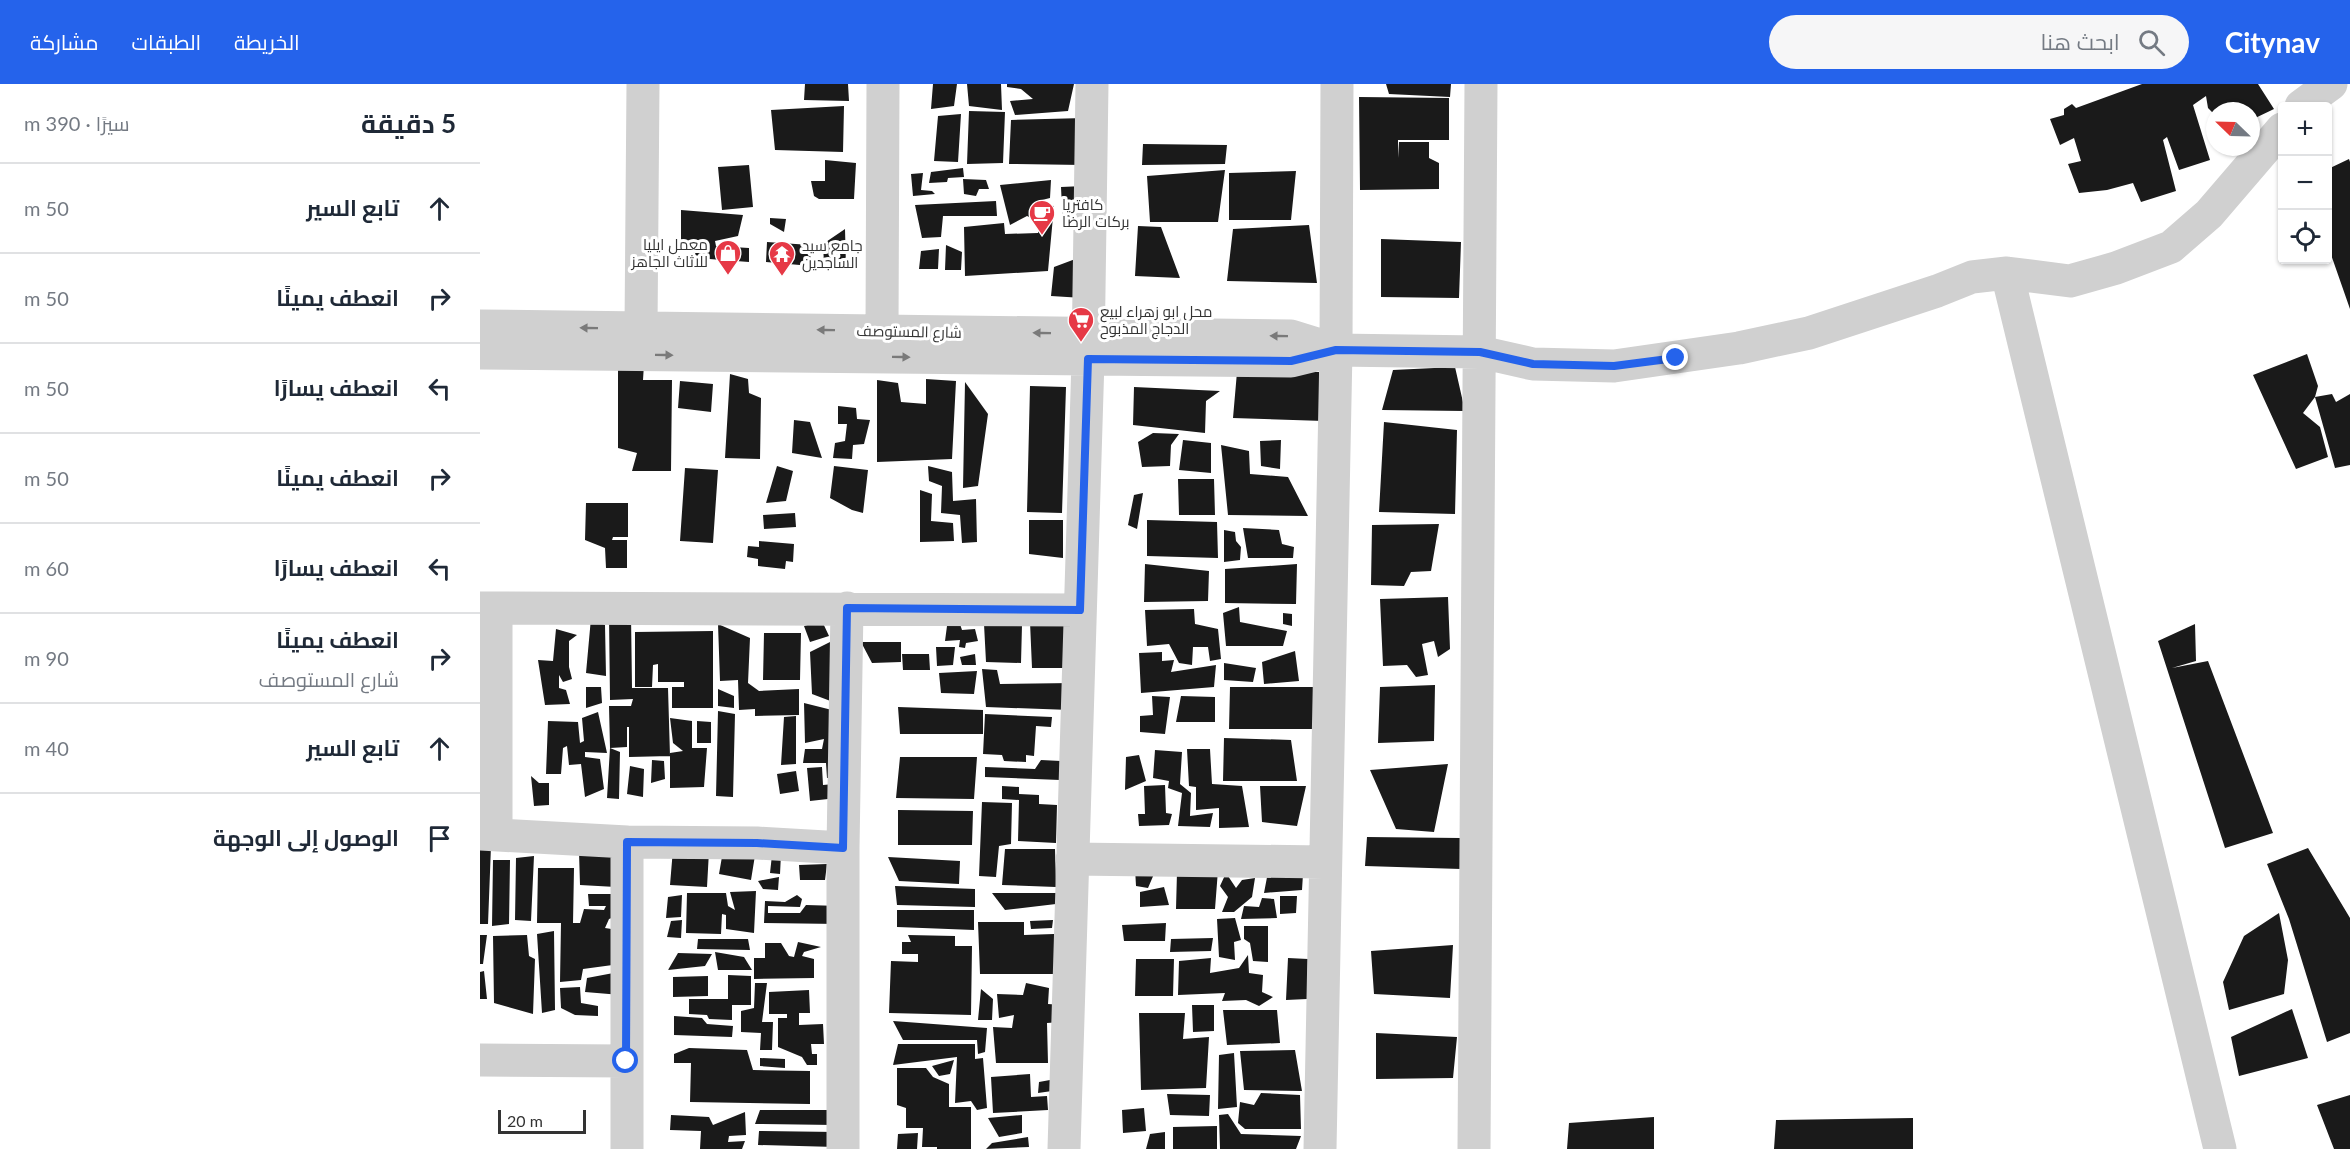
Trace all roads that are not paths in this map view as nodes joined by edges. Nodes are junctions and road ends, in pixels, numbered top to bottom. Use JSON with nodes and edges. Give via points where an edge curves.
{"nodes":[{"id":1,"x":643,"y":84,"type":"edge"},
{"id":2,"x":883,"y":84,"type":"edge"},
{"id":3,"x":1092,"y":84,"type":"edge"},
{"id":4,"x":1337,"y":84,"type":"edge"},
{"id":5,"x":1481,"y":84,"type":"edge"},
{"id":6,"x":2331,"y":84,"type":"edge"},
{"id":7,"x":2306,"y":102,"type":"edge"},
{"id":8,"x":2278,"y":135,"type":"edge"},
{"id":9,"x":2007,"y":273,"type":"junction"},
{"id":10,"x":641,"y":328,"type":"junction"},
{"id":11,"x":882,"y":331,"type":"junction"},
{"id":12,"x":486,"y":340,"type":"edge"},
{"id":13,"x":1088,"y":346,"type":"junction"},
{"id":14,"x":1336,"y":350,"type":"junction"},
{"id":15,"x":1480,"y":352,"type":"junction"},
{"id":16,"x":488,"y":608,"type":"edge"},
{"id":17,"x":847,"y":608,"type":"junction"},
{"id":18,"x":1080,"y":610,"type":"junction"},
{"id":19,"x":488,"y":834,"type":"edge"},
{"id":20,"x":627,"y":842,"type":"junction"},
{"id":21,"x":843,"y":848,"type":"junction"},
{"id":22,"x":1072,"y":859,"type":"junction"},
{"id":23,"x":1324,"y":862,"type":"junction"},
{"id":24,"x":480,"y":1060,"type":"edge"},
{"id":25,"x":626,"y":1061,"type":"junction"},
{"id":26,"x":627,"y":1149,"type":"edge"},
{"id":27,"x":843,"y":1149,"type":"edge"},
{"id":28,"x":1064,"y":1149,"type":"edge"},
{"id":29,"x":1320,"y":1149,"type":"edge"},
{"id":30,"x":1474,"y":1149,"type":"edge"},
{"id":31,"x":2220,"y":1149,"type":"edge"}],
"edges":[{"from":1,"to":10,"type":"street"},
{"from":2,"to":11,"type":"street"},
{"from":3,"to":13,"type":"street"},
{"from":4,"to":14,"type":"street"},
{"from":5,"to":15,"type":"street"},
{"from":6,"to":7,"type":"street"},
{"from":8,"to":9,"type":"street","name":"شارع المستوصف","via":[[2209,214],[2172,247],[2070,281]]},
{"from":9,"to":15,"type":"street","name":"شارع المستوصف","via":[[1972,277],[1809,333],[1739,348],[1614,366],[1533,364]]},
{"from":9,"to":31,"type":"street"},
{"from":11,"to":10,"type":"street","name":"شارع المستوصف","one_way":true},
{"from":10,"to":12,"type":"street","name":"شارع المستوصف","one_way":true},
{"from":13,"to":11,"type":"street","name":"شارع المستوصف","one_way":true},
{"from":12,"to":13,"type":"street","name":"شارع المستوصف","one_way":true},
{"from":13,"to":14,"type":"street","name":"شارع المستوصف","via":[[1291,336]]},
{"from":13,"to":18,"type":"street"},
{"from":14,"to":15,"type":"street","name":"شارع المستوصف"},
{"from":14,"to":23,"type":"street"},
{"from":15,"to":30,"type":"street"},
{"from":16,"to":17,"type":"street"},
{"from":16,"to":19,"type":"street"},
{"from":17,"to":18,"type":"street"},
{"from":17,"to":21,"type":"street"},
{"from":18,"to":22,"type":"street"},
{"from":19,"to":20,"type":"street"},
{"from":20,"to":21,"type":"street"},
{"from":20,"to":25,"type":"street"},
{"from":21,"to":27,"type":"street"},
{"from":22,"to":23,"type":"street"},
{"from":22,"to":28,"type":"street"},
{"from":23,"to":29,"type":"street"},
{"from":24,"to":25,"type":"street"},
{"from":25,"to":26,"type":"street"}]}
